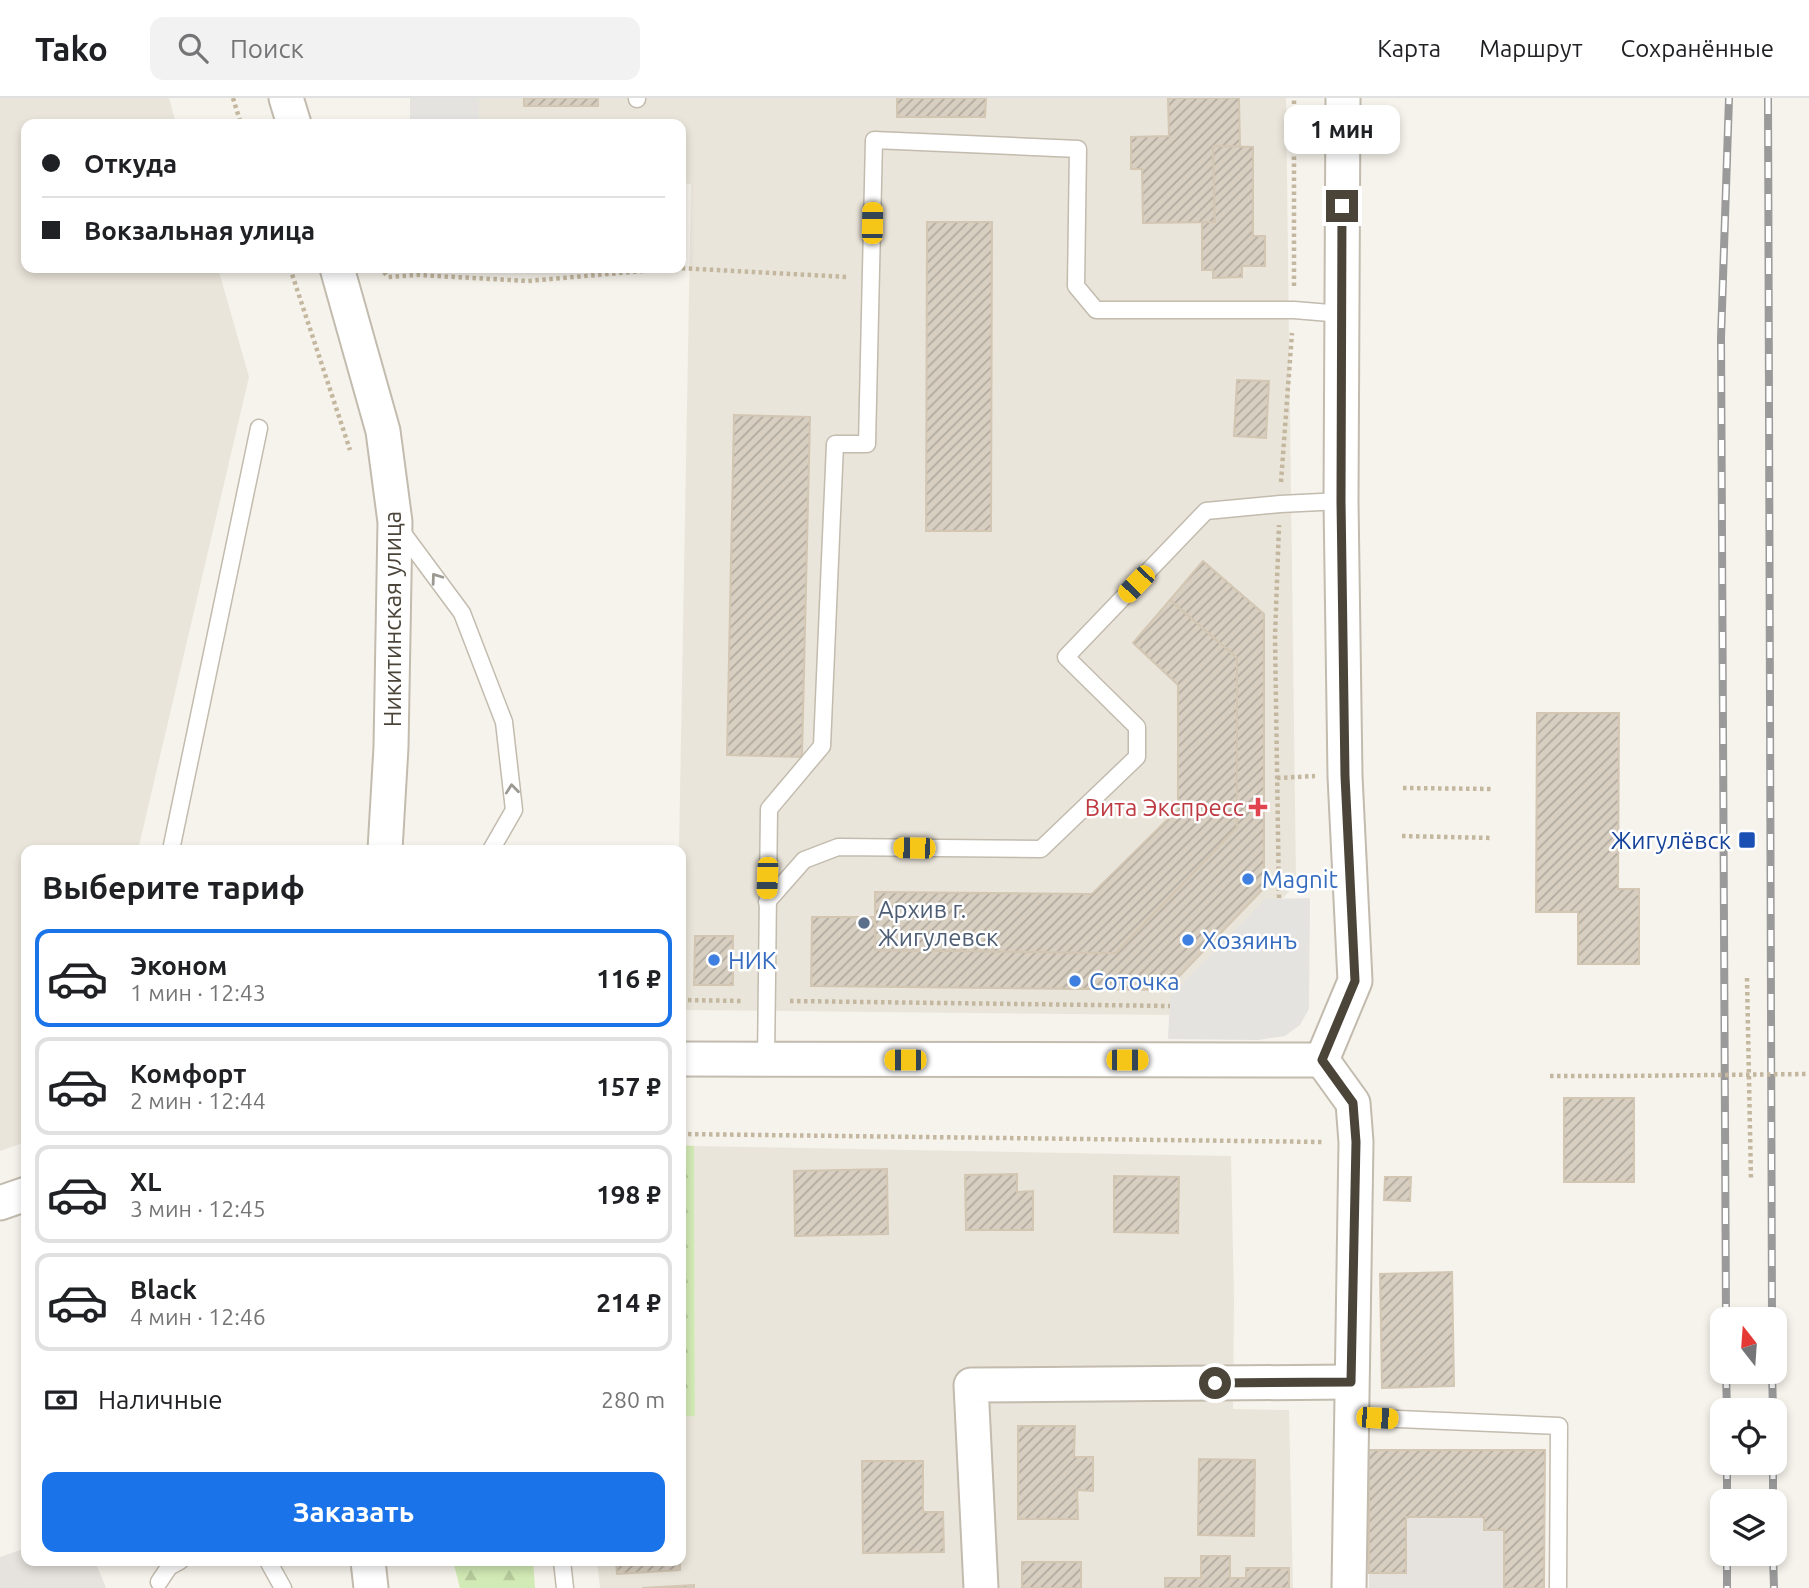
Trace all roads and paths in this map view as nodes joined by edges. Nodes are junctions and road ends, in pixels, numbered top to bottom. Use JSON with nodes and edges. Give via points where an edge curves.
{"nodes":[{"id":1,"x":233,"y":98,"type":"edge"},
{"id":2,"x":286,"y":98,"type":"edge"},
{"id":3,"x":1343,"y":98,"type":"edge"},
{"id":4,"x":240,"y":119,"type":"edge"},
{"id":5,"x":292,"y":119,"type":"edge"},
{"id":6,"x":686,"y":268,"type":"edge"},
{"id":7,"x":292,"y":273,"type":"edge"},
{"id":8,"x":338,"y":273,"type":"edge"},
{"id":9,"x":385,"y":273,"type":"edge"},
{"id":10,"x":620,"y":273,"type":"edge"},
{"id":11,"x":871,"y":278,"type":"junction"},
{"id":12,"x":1342,"y":314,"type":"junction"},
{"id":13,"x":259,"y":428,"type":"dead end"},
{"id":14,"x":352,"y":456,"type":"dead end"},
{"id":15,"x":1341,"y":501,"type":"junction"},
{"id":16,"x":395,"y":522,"type":"junction"},
{"id":17,"x":1322,"y":776,"type":"dead end"},
{"id":18,"x":1277,"y":778,"type":"dead end"},
{"id":19,"x":1403,"y":788,"type":"dead end"},
{"id":20,"x":1493,"y":789,"type":"dead end"},
{"id":21,"x":1402,"y":836,"type":"dead end"},
{"id":22,"x":1493,"y":838,"type":"dead end"},
{"id":23,"x":172,"y":845,"type":"edge"},
{"id":24,"x":385,"y":845,"type":"edge"},
{"id":25,"x":494,"y":845,"type":"edge"},
{"id":26,"x":766,"y":902,"type":"junction"},
{"id":27,"x":1747,"y":978,"type":"dead end"},
{"id":28,"x":686,"y":1000,"type":"edge"},
{"id":29,"x":767,"y":1001,"type":"junction"},
{"id":30,"x":1170,"y":1006,"type":"dead end"},
{"id":31,"x":686,"y":1059,"type":"edge"},
{"id":32,"x":1322,"y":1060,"type":"junction"},
{"id":33,"x":766,"y":1061,"type":"junction"},
{"id":34,"x":1809,"y":1074,"type":"edge"},
{"id":35,"x":1750,"y":1075,"type":"junction"},
{"id":36,"x":1549,"y":1076,"type":"dead end"},
{"id":37,"x":686,"y":1134,"type":"edge"},
{"id":38,"x":1356,"y":1142,"type":"junction"},
{"id":39,"x":1751,"y":1181,"type":"dead end"},
{"id":40,"x":21,"y":1196,"type":"edge"},
{"id":41,"x":0,"y":1203,"type":"edge"},
{"id":42,"x":1351,"y":1382,"type":"junction"},
{"id":43,"x":1352,"y":1417,"type":"junction"},
{"id":44,"x":171,"y":1566,"type":"edge"},
{"id":45,"x":271,"y":1566,"type":"edge"},
{"id":46,"x":563,"y":1566,"type":"edge"},
{"id":47,"x":159,"y":1582,"type":"dead end"},
{"id":48,"x":283,"y":1588,"type":"edge"},
{"id":49,"x":565,"y":1588,"type":"edge"},
{"id":50,"x":981,"y":1588,"type":"edge"},
{"id":51,"x":1349,"y":1588,"type":"edge"},
{"id":52,"x":1558,"y":1588,"type":"edge"}],
"edges":[{"from":1,"to":4,"type":"path"},
{"from":2,"to":5,"type":"street"},
{"from":3,"to":12,"type":"street"},
{"from":6,"to":11,"type":"path"},
{"from":7,"to":14,"type":"path"},
{"from":8,"to":16,"type":"street","name":"Никитинская улица","via":[[383,431]]},
{"from":9,"to":10,"type":"path","via":[[388,277],[528,281]]},
{"from":11,"to":12,"type":"lane","via":[[874,140],[1078,149],[1076,286],[1096,310]]},
{"from":11,"to":26,"type":"lane","via":[[867,444],[835,444],[822,746],[769,809]]},
{"from":12,"to":15,"type":"street"},
{"from":13,"to":23,"type":"lane"},
{"from":15,"to":26,"type":"lane","via":[[1206,511],[1066,657],[1137,727],[1137,757],[1041,849],[838,847],[804,860]]},
{"from":15,"to":32,"type":"street","via":[[1345,776],[1355,981]]},
{"from":16,"to":24,"type":"street","name":"Никитинская улица"},
{"from":25,"to":16,"type":"lane","one_way":true,"via":[[514,810],[504,722],[462,613]]},
{"from":17,"to":18,"type":"path"},
{"from":19,"to":20,"type":"path"},
{"from":21,"to":22,"type":"path"},
{"from":26,"to":29,"type":"lane"},
{"from":27,"to":35,"type":"path"},
{"from":28,"to":29,"type":"path"},
{"from":29,"to":30,"type":"path"},
{"from":29,"to":33,"type":"lane"},
{"from":31,"to":33,"type":"street"},
{"from":32,"to":33,"type":"street"},
{"from":32,"to":38,"type":"street","via":[[1353,1103]]},
{"from":34,"to":35,"type":"path","bridge":true},
{"from":35,"to":36,"type":"path","bridge":true},
{"from":35,"to":39,"type":"path"},
{"from":37,"to":38,"type":"path"},
{"from":38,"to":42,"type":"street"},
{"from":40,"to":41,"type":"street"},
{"from":42,"to":43,"type":"street"},
{"from":42,"to":50,"type":"street","via":[[971,1385]]},
{"from":43,"to":51,"type":"street"},
{"from":43,"to":52,"type":"lane","via":[[1559,1426]]},
{"from":44,"to":47,"type":"lane"},
{"from":45,"to":48,"type":"lane"},
{"from":46,"to":49,"type":"lane"}]}
